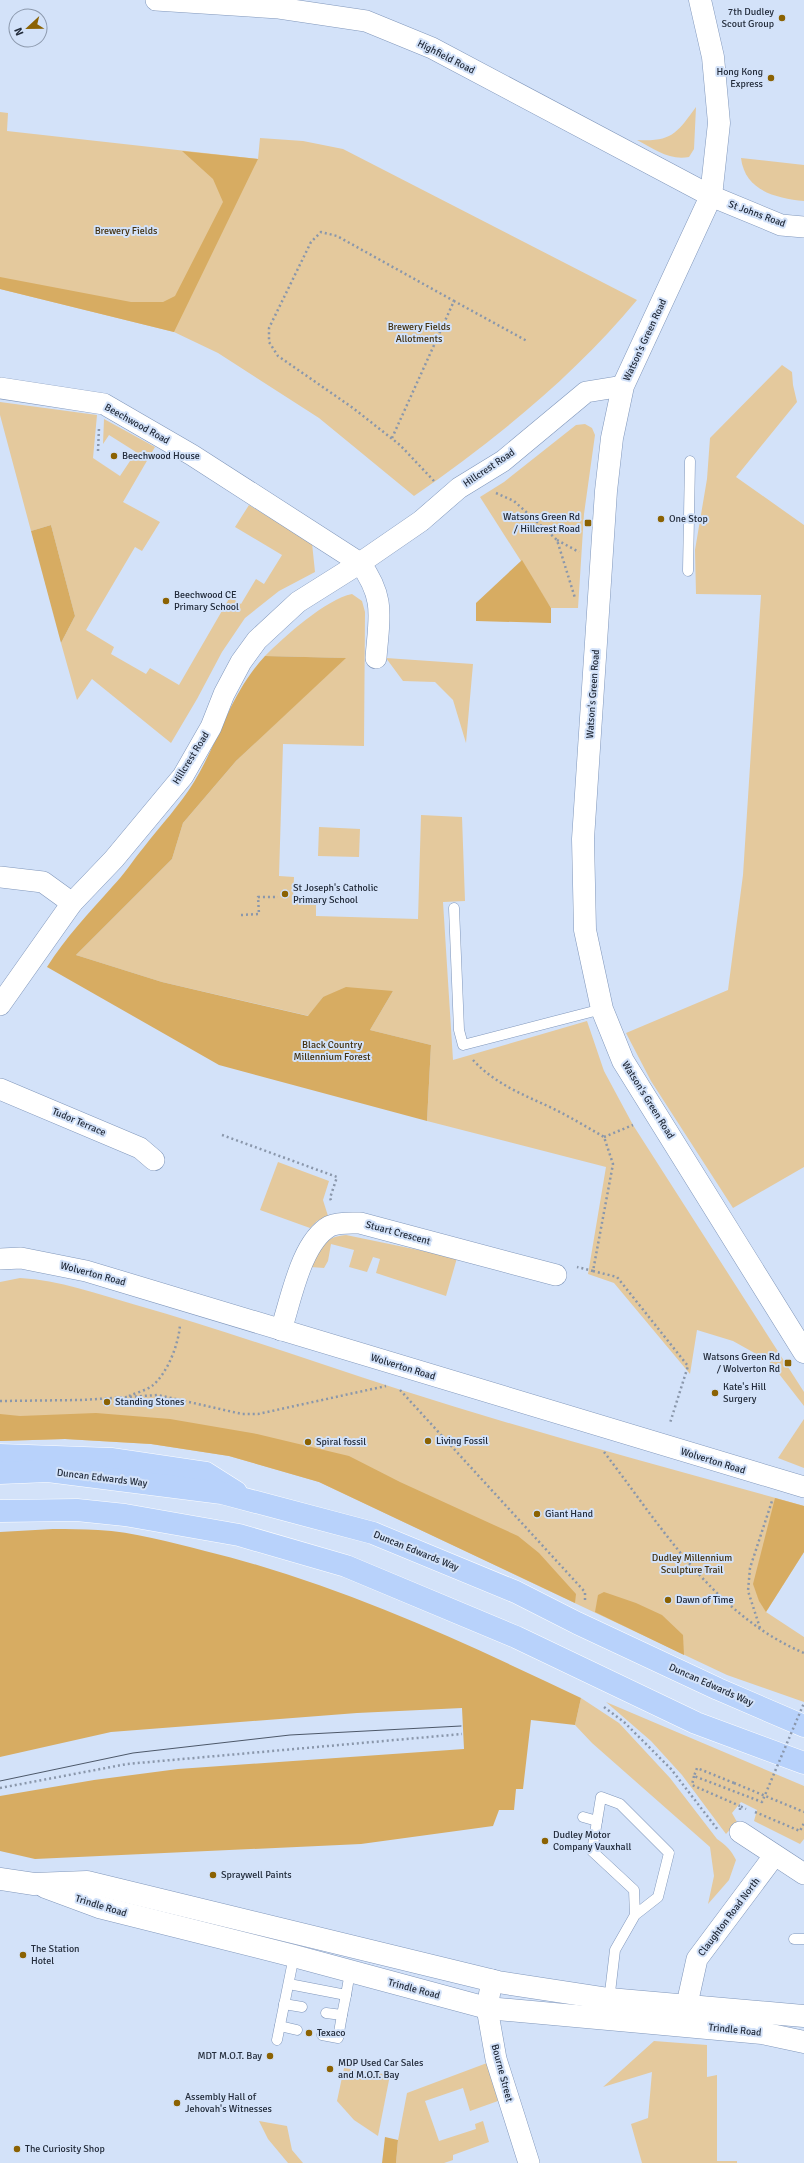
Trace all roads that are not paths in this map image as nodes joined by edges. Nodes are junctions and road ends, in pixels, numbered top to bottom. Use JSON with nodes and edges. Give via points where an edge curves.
{"nodes":[{"id":1,"x":156,"y":0,"type":"edge"},
{"id":2,"x":705,"y":1,"type":"edge"},
{"id":3,"x":278,"y":4,"type":"edge"},
{"id":4,"x":711,"y":196,"type":"junction"},
{"id":5,"x":804,"y":227,"type":"edge"},
{"id":6,"x":623,"y":386,"type":"junction"},
{"id":7,"x":0,"y":388,"type":"edge"},
{"id":8,"x":690,"y":461,"type":"dead end"},
{"id":9,"x":360,"y":563,"type":"junction"},
{"id":10,"x":688,"y":571,"type":"dead end"},
{"id":11,"x":376,"y":658,"type":"dead end"},
{"id":12,"x":0,"y":877,"type":"edge"},
{"id":13,"x":72,"y":903,"type":"junction"},
{"id":14,"x":454,"y":908,"type":"dead end"},
{"id":15,"x":0,"y":1005,"type":"edge"},
{"id":16,"x":602,"y":1009,"type":"junction"},
{"id":17,"x":0,"y":1089,"type":"edge"},
{"id":18,"x":154,"y":1160,"type":"dead end"},
{"id":19,"x":0,"y":1259,"type":"edge"},
{"id":20,"x":556,"y":1275,"type":"dead end"},
{"id":21,"x":281,"y":1330,"type":"junction"},
{"id":22,"x":804,"y":1352,"type":"edge"},
{"id":23,"x":0,"y":1455,"type":"edge"},
{"id":24,"x":0,"y":1473,"type":"edge"},
{"id":25,"x":804,"y":1487,"type":"edge"},
{"id":26,"x":249,"y":1500,"type":"junction"},
{"id":27,"x":0,"y":1511,"type":"edge"},
{"id":28,"x":804,"y":1726,"type":"edge"},
{"id":29,"x":804,"y":1763,"type":"edge"},
{"id":30,"x":583,"y":1817,"type":"dead end"},
{"id":31,"x":597,"y":1821,"type":"junction"},
{"id":32,"x":740,"y":1832,"type":"dead end"},
{"id":33,"x":774,"y":1856,"type":"junction"},
{"id":34,"x":804,"y":1874,"type":"edge"},
{"id":35,"x":0,"y":1879,"type":"edge"},
{"id":36,"x":34,"y":1884,"type":"junction"},
{"id":37,"x":635,"y":1915,"type":"junction"},
{"id":38,"x":294,"y":1956,"type":"junction"},
{"id":39,"x":350,"y":1972,"type":"junction"},
{"id":40,"x":492,"y":1980,"type":"junction"},
{"id":41,"x":288,"y":1984,"type":"junction"},
{"id":42,"x":346,"y":1995,"type":"junction"},
{"id":43,"x":284,"y":2004,"type":"junction"},
{"id":44,"x":302,"y":2008,"type":"dead end"},
{"id":45,"x":488,"y":2008,"type":"junction"},
{"id":46,"x":607,"y":2008,"type":"junction"},
{"id":47,"x":762,"y":2012,"type":"junction"},
{"id":48,"x":326,"y":2013,"type":"dead end"},
{"id":49,"x":684,"y":2015,"type":"junction"},
{"id":50,"x":342,"y":2016,"type":"junction"},
{"id":51,"x":804,"y":2016,"type":"edge"},
{"id":52,"x":280,"y":2026,"type":"junction"},
{"id":53,"x":804,"y":2026,"type":"edge"},
{"id":54,"x":297,"y":2030,"type":"dead end"},
{"id":55,"x":322,"y":2035,"type":"dead end"},
{"id":56,"x":277,"y":2040,"type":"dead end"},
{"id":57,"x":804,"y":2042,"type":"edge"},
{"id":58,"x":529,"y":2163,"type":"edge"}],
"edges":[{"from":1,"to":3,"type":"street","name":"Highfield Road"},
{"from":2,"to":4,"type":"main road","name":"Watson's Green Road","via":[[719,123]]},
{"from":3,"to":4,"type":"street","name":"Highfield Road","via":[[366,21],[432,48]]},
{"from":4,"to":5,"type":"street","name":"St Johns Road","via":[[781,225]]},
{"from":4,"to":6,"type":"main road","name":"Watson's Green Road"},
{"from":6,"to":9,"type":"street","name":"Hillcrest Road","via":[[586,392],[503,461],[459,488],[421,521]]},
{"from":6,"to":16,"type":"main road","name":"Watson's Green Road","via":[[612,438],[606,491],[583,839],[585,930]]},
{"from":7,"to":9,"type":"street","name":"Beechwood Road","via":[[104,404],[199,459]]},
{"from":8,"to":10,"type":"lane"},
{"from":9,"to":11,"type":"street","via":[[372,579],[380,605]]},
{"from":9,"to":13,"type":"street","name":"Hillcrest Road","via":[[298,602],[257,640],[234,675],[211,728],[183,776],[114,859]]},
{"from":12,"to":13,"type":"street","via":[[43,882]]},
{"from":13,"to":15,"type":"street","name":"Hillcrest Road"},
{"from":14,"to":16,"type":"lane","via":[[459,1030],[463,1045]]},
{"from":16,"to":22,"type":"main road","name":"Watson's Green Road","via":[[623,1061]]},
{"from":17,"to":18,"type":"street","name":"Tudor Terrace","via":[[140,1148]]},
{"from":19,"to":21,"type":"street","name":"Wolverton Road","via":[[21,1258],[86,1271]]},
{"from":20,"to":21,"type":"street","name":"Stuart Crescent","via":[[360,1222],[344,1223],[330,1226],[314,1240],[306,1253]]},
{"from":21,"to":25,"type":"street","name":"Wolverton Road"},
{"from":23,"to":26,"type":"highway","via":[[110,1459],[206,1473]]},
{"from":24,"to":26,"type":"highway","name":"Duncan Edwards Way","via":[[48,1471],[222,1493]]},
{"from":26,"to":28,"type":"highway","name":"Duncan Edwards Way","via":[[373,1533],[516,1592],[718,1689]]},
{"from":27,"to":29,"type":"highway","via":[[77,1510],[125,1515],[239,1536],[346,1566],[516,1638],[696,1723]]},
{"from":30,"to":31,"type":"lane"},
{"from":31,"to":37,"type":"lane","via":[[592,1852],[634,1890]]},
{"from":31,"to":37,"type":"lane","via":[[601,1797],[620,1804],[669,1853],[658,1897]]},
{"from":32,"to":33,"type":"street"},
{"from":33,"to":34,"type":"street"},
{"from":33,"to":49,"type":"street","name":"Claughton Road North","via":[[697,1959]]},
{"from":35,"to":36,"type":"main road","name":"Trindle Road"},
{"from":36,"to":38,"type":"main road","name":"Trindle Road","via":[[99,1907]]},
{"from":36,"to":40,"type":"main road","name":"Trindle Road","via":[[87,1882]]},
{"from":37,"to":46,"type":"lane","via":[[615,1950]]},
{"from":38,"to":39,"type":"main road","name":"Trindle Road"},
{"from":38,"to":41,"type":"lane"},
{"from":39,"to":42,"type":"lane"},
{"from":39,"to":45,"type":"main road","name":"Trindle Road"},
{"from":40,"to":45,"type":"street","name":"Bourne Street"},
{"from":40,"to":46,"type":"main road","name":"Trindle Road"},
{"from":41,"to":42,"type":"lane"},
{"from":41,"to":43,"type":"lane"},
{"from":42,"to":50,"type":"lane"},
{"from":43,"to":44,"type":"lane"},
{"from":43,"to":52,"type":"lane"},
{"from":45,"to":46,"type":"main road","name":"Trindle Road"},
{"from":45,"to":58,"type":"street","name":"Bourne Street","via":[[496,2059]]},
{"from":46,"to":49,"type":"main road","name":"Trindle Road"},
{"from":47,"to":49,"type":"main road","name":"Trindle Road"},
{"from":47,"to":51,"type":"main road","name":"Trindle Road"},
{"from":47,"to":53,"type":"main road"},
{"from":48,"to":50,"type":"lane"},
{"from":49,"to":57,"type":"main road","name":"Trindle Road"},
{"from":50,"to":55,"type":"lane","via":[[337,2043]]},
{"from":52,"to":54,"type":"lane"},
{"from":52,"to":56,"type":"lane"}]}
